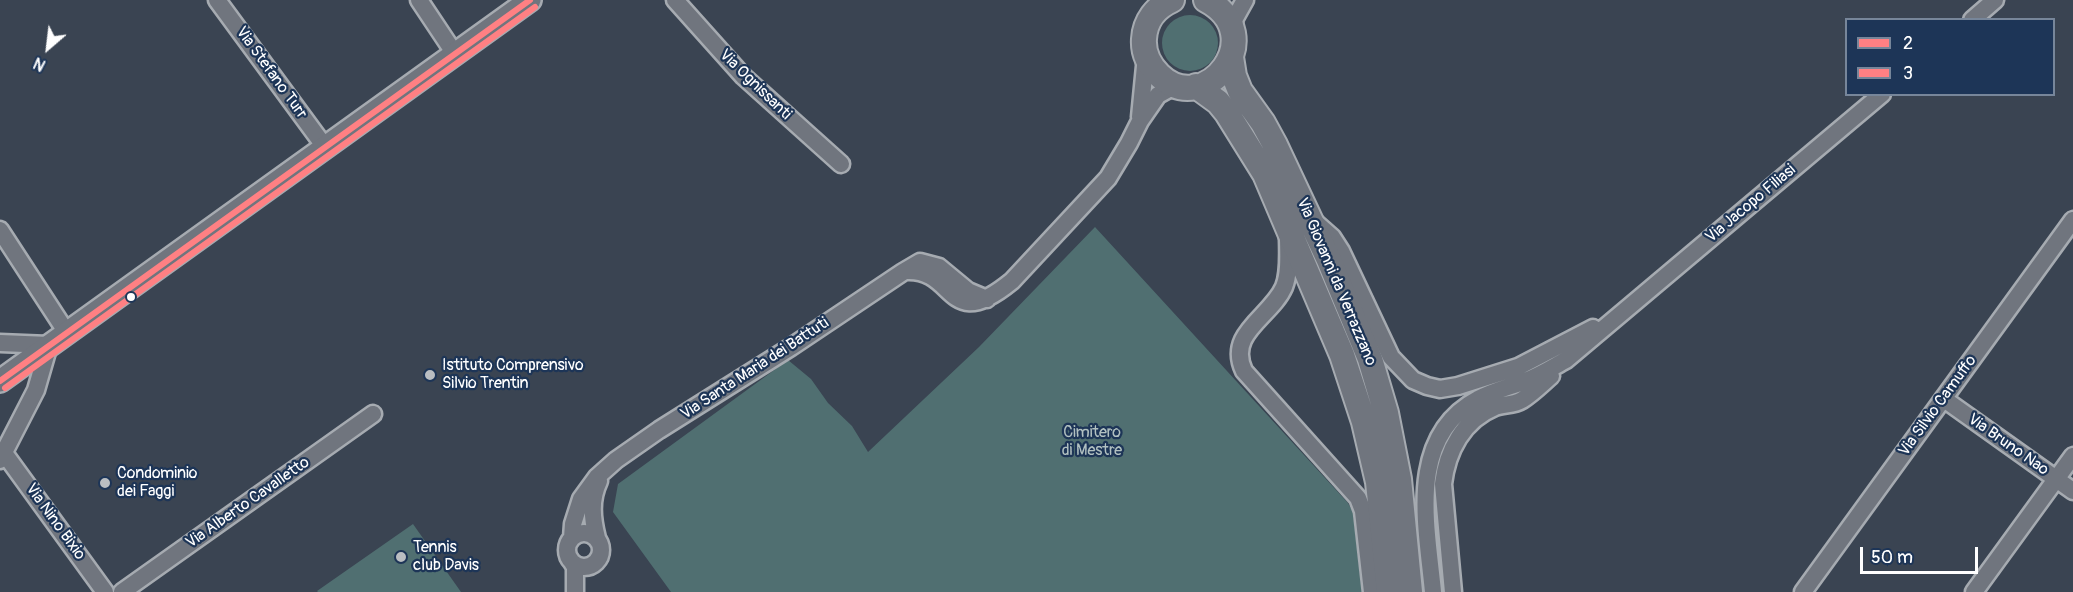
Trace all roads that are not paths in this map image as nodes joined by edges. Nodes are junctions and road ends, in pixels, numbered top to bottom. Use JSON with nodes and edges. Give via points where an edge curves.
{"nodes":[{"id":1,"x":218,"y":0,"type":"edge"},
{"id":2,"x":419,"y":0,"type":"edge"},
{"id":3,"x":530,"y":0,"type":"edge"},
{"id":4,"x":675,"y":0,"type":"edge"},
{"id":5,"x":1142,"y":0,"type":"edge"},
{"id":6,"x":1172,"y":0,"type":"edge"},
{"id":7,"x":1209,"y":0,"type":"edge"},
{"id":8,"x":1245,"y":0,"type":"edge"},
{"id":9,"x":1995,"y":0,"type":"edge"},
{"id":10,"x":1974,"y":18,"type":"edge"},
{"id":11,"x":1146,"y":25,"type":"junction"},
{"id":12,"x":1232,"y":30,"type":"junction"},
{"id":13,"x":455,"y":54,"type":"junction"},
{"id":14,"x":1146,"y":56,"type":"junction"},
{"id":15,"x":1231,"y":57,"type":"junction"},
{"id":16,"x":1186,"y":86,"type":"junction"},
{"id":17,"x":1880,"y":96,"type":"edge"},
{"id":18,"x":1140,"y":120,"type":"junction"},
{"id":19,"x":325,"y":147,"type":"junction"},
{"id":20,"x":841,"y":165,"type":"dead end"},
{"id":21,"x":2073,"y":220,"type":"edge"},
{"id":22,"x":1299,"y":222,"type":"junction"},
{"id":23,"x":0,"y":230,"type":"edge"},
{"id":24,"x":1620,"y":314,"type":"junction"},
{"id":25,"x":58,"y":339,"type":"junction"},
{"id":26,"x":0,"y":343,"type":"edge"},
{"id":27,"x":1566,"y":360,"type":"junction"},
{"id":28,"x":0,"y":381,"type":"edge"},
{"id":29,"x":1944,"y":399,"type":"junction"},
{"id":30,"x":373,"y":414,"type":"dead end"},
{"id":31,"x":2,"y":456,"type":"edge"},
{"id":32,"x":2073,"y":456,"type":"edge"},
{"id":33,"x":607,"y":468,"type":"junction"},
{"id":34,"x":2056,"y":479,"type":"junction"},
{"id":35,"x":2073,"y":491,"type":"edge"},
{"id":36,"x":572,"y":538,"type":"junction"},
{"id":37,"x":597,"y":538,"type":"junction"},
{"id":38,"x":570,"y":559,"type":"junction"},
{"id":39,"x":591,"y":565,"type":"junction"},
{"id":40,"x":105,"y":592,"type":"edge"},
{"id":41,"x":122,"y":592,"type":"edge"},
{"id":42,"x":576,"y":592,"type":"edge"},
{"id":43,"x":1372,"y":592,"type":"edge"},
{"id":44,"x":1389,"y":592,"type":"edge"},
{"id":45,"x":1410,"y":592,"type":"edge"},
{"id":46,"x":1434,"y":592,"type":"edge"},
{"id":47,"x":1453,"y":592,"type":"edge"},
{"id":48,"x":1803,"y":592,"type":"edge"},
{"id":49,"x":1974,"y":592,"type":"edge"}],
"edges":[{"from":1,"to":19,"type":"street","name":"Via Stefano Turr"},
{"from":2,"to":13,"type":"street"},
{"from":3,"to":13,"type":"street"},
{"from":4,"to":20,"type":"street","name":"Via Ognissanti","via":[[743,76]]},
{"from":5,"to":11,"type":"main road"},
{"from":6,"to":11,"type":"main road","via":[[1153,13]]},
{"from":7,"to":12,"type":"main road","via":[[1227,18]]},
{"from":8,"to":12,"type":"street"},
{"from":9,"to":10,"type":"street"},
{"from":11,"to":14,"type":"main road"},
{"from":12,"to":15,"type":"main road","name":"Via Giovanni da Verrazzano"},
{"from":13,"to":19,"type":"street"},
{"from":14,"to":16,"type":"main road","name":"Via Giovanni da Verrazzano","via":[[1163,79]]},
{"from":14,"to":18,"type":"street"},
{"from":15,"to":16,"type":"main road","via":[[1217,77]]},
{"from":15,"to":22,"type":"main road","name":"Via Giovanni da Verrazzano","via":[[1240,91],[1275,145]]},
{"from":16,"to":18,"type":"street","via":[[1158,94]]},
{"from":16,"to":22,"type":"main road","name":"Via Giovanni da Verrazzano","via":[[1218,102]]},
{"from":17,"to":24,"type":"street","name":"Via Jacopo Filiasi"},
{"from":18,"to":33,"type":"street","name":"Via Santa Maria dei Battuti","via":[[1107,178],[1012,280],[987,299],[968,291],[939,267],[920,262],[659,429]]},
{"from":19,"to":25,"type":"street"},
{"from":21,"to":29,"type":"street","name":"Via Silvio Camuffo"},
{"from":22,"to":24,"type":"street","via":[[1332,237],[1391,357],[1413,380],[1427,386],[1458,386],[1518,367]]},
{"from":22,"to":43,"type":"street","via":[[1285,284],[1277,300],[1248,330],[1240,362],[1358,498],[1363,511]]},
{"from":22,"to":44,"type":"main road","name":"Via Giovanni da Verrazzano","via":[[1364,422],[1378,482]]},
{"from":22,"to":45,"type":"main road","name":"Via Giovanni da Verrazzano","via":[[1361,335],[1370,359],[1386,413],[1403,508]]},
{"from":23,"to":25,"type":"street"},
{"from":24,"to":27,"type":"street"},
{"from":25,"to":26,"type":"street"},
{"from":25,"to":28,"type":"street"},
{"from":25,"to":31,"type":"street"},
{"from":27,"to":46,"type":"street","via":[[1478,399],[1446,426],[1435,443],[1425,489]]},
{"from":27,"to":47,"type":"street","via":[[1521,400],[1495,407],[1464,428],[1453,445],[1443,484]]},
{"from":29,"to":34,"type":"street","name":"Via Bruno Nao"},
{"from":29,"to":48,"type":"street","name":"Via Silvio Camuffo"},
{"from":30,"to":41,"type":"street","name":"Via Alberto Cavalletto"},
{"from":31,"to":40,"type":"street","name":"Via Nino Bixio"},
{"from":32,"to":34,"type":"street"},
{"from":33,"to":36,"type":"street","name":"Via Santa Maria dei Battuti","via":[[580,499]]},
{"from":33,"to":37,"type":"street","name":"Via Santa Maria dei Battuti","via":[[592,500]]},
{"from":34,"to":35,"type":"street","name":"Via Bruno Nao"},
{"from":34,"to":49,"type":"street"},
{"from":36,"to":37,"type":"street","via":[[582,532]]},
{"from":36,"to":38,"type":"street","via":[[567,548]]},
{"from":37,"to":39,"type":"street","via":[[601,553]]},
{"from":38,"to":39,"type":"street","via":[[578,565]]},
{"from":38,"to":42,"type":"street","via":[[575,567]]},
{"from":39,"to":42,"type":"street"}]}
